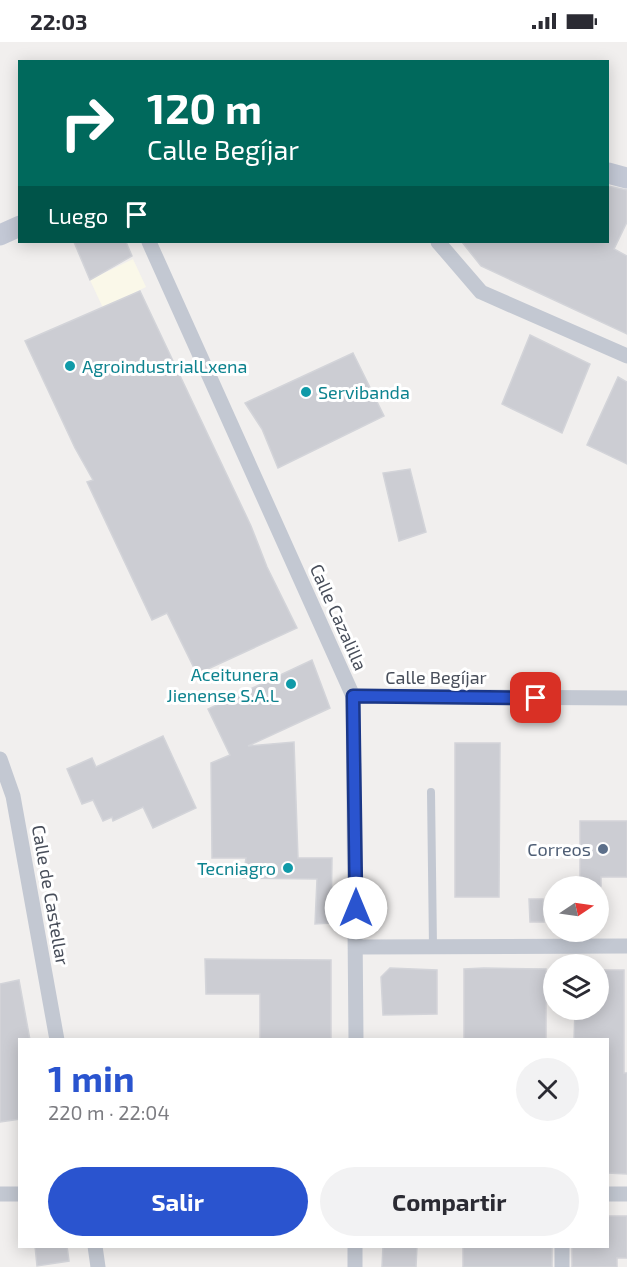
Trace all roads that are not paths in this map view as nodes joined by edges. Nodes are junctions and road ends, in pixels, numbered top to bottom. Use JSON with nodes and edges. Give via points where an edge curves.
{"nodes":[{"id":1,"x":609,"y":173,"type":"edge"},
{"id":2,"x":627,"y":178,"type":"edge"},
{"id":3,"x":18,"y":227,"type":"edge"},
{"id":4,"x":0,"y":235,"type":"edge"},
{"id":5,"x":148,"y":243,"type":"edge"},
{"id":6,"x":439,"y":243,"type":"edge"},
{"id":7,"x":627,"y":356,"type":"edge"},
{"id":8,"x":353,"y":696,"type":"junction"},
{"id":9,"x":627,"y":698,"type":"edge"},
{"id":10,"x":0,"y":759,"type":"edge"},
{"id":11,"x":431,"y":792,"type":"dead end"},
{"id":12,"x":7,"y":798,"type":"edge"},
{"id":13,"x":627,"y":946,"type":"edge"},
{"id":14,"x":356,"y":947,"type":"junction"},
{"id":15,"x":433,"y":947,"type":"junction"},
{"id":16,"x":57,"y":1038,"type":"edge"},
{"id":17,"x":356,"y":1038,"type":"edge"},
{"id":18,"x":0,"y":1194,"type":"edge"},
{"id":19,"x":18,"y":1194,"type":"edge"},
{"id":20,"x":609,"y":1194,"type":"edge"},
{"id":21,"x":627,"y":1194,"type":"edge"},
{"id":22,"x":94,"y":1248,"type":"edge"},
{"id":23,"x":355,"y":1248,"type":"edge"},
{"id":24,"x":562,"y":1248,"type":"edge"},
{"id":25,"x":98,"y":1267,"type":"edge"},
{"id":26,"x":355,"y":1267,"type":"edge"},
{"id":27,"x":562,"y":1267,"type":"edge"}],
"edges":[{"from":1,"to":2,"type":"main road"},
{"from":3,"to":4,"type":"main road"},
{"from":5,"to":8,"type":"street","name":"Calle Cazalilla"},
{"from":6,"to":7,"type":"street","via":[[481,292]]},
{"from":8,"to":9,"type":"street","name":"Calle Begíjar"},
{"from":8,"to":14,"type":"street","name":"Calle Cazalilla"},
{"from":10,"to":12,"type":"street","name":"Calle de Castellar"},
{"from":11,"to":15,"type":"lane"},
{"from":12,"to":16,"type":"street","name":"Calle de Castellar"},
{"from":13,"to":15,"type":"street"},
{"from":14,"to":15,"type":"street"},
{"from":14,"to":17,"type":"street","name":"Calle Cazalilla"},
{"from":18,"to":19,"type":"street"},
{"from":20,"to":21,"type":"street"},
{"from":22,"to":25,"type":"street"},
{"from":23,"to":26,"type":"street"},
{"from":24,"to":27,"type":"street"}]}
